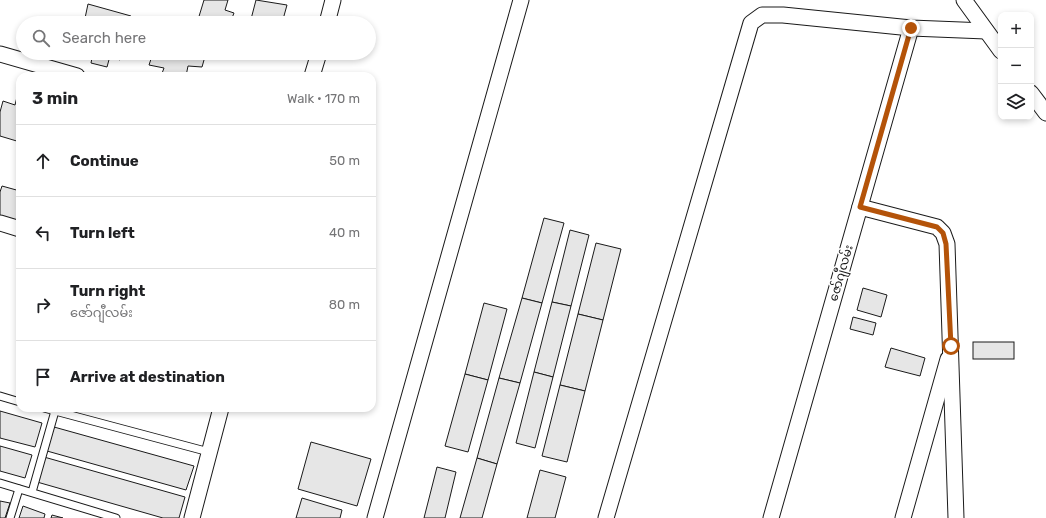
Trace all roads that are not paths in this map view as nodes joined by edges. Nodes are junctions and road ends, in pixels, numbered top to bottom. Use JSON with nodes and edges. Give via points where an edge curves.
{"nodes":[{"id":1,"x":333,"y":0,"type":"edge"},
{"id":2,"x":521,"y":0,"type":"edge"},
{"id":3,"x":964,"y":0,"type":"edge"},
{"id":4,"x":329,"y":16,"type":"edge"},
{"id":5,"x":911,"y":28,"type":"junction"},
{"id":6,"x":986,"y":31,"type":"junction"},
{"id":7,"x":998,"y":48,"type":"edge"},
{"id":8,"x":0,"y":54,"type":"edge"},
{"id":9,"x":16,"y":59,"type":"edge"},
{"id":10,"x":21,"y":60,"type":"edge"},
{"id":11,"x":316,"y":60,"type":"edge"},
{"id":12,"x":63,"y":72,"type":"edge"},
{"id":13,"x":313,"y":72,"type":"edge"},
{"id":14,"x":1034,"y":97,"type":"edge"},
{"id":15,"x":1046,"y":113,"type":"edge"},
{"id":16,"x":860,"y":207,"type":"junction"},
{"id":17,"x":0,"y":223,"type":"edge"},
{"id":18,"x":16,"y":228,"type":"edge"},
{"id":19,"x":951,"y":346,"type":"junction"},
{"id":20,"x":0,"y":396,"type":"edge"},
{"id":21,"x":16,"y":401,"type":"edge"},
{"id":22,"x":55,"y":412,"type":"edge"},
{"id":23,"x":59,"y":412,"type":"edge"},
{"id":24,"x":220,"y":412,"type":"edge"},
{"id":25,"x":209,"y":452,"type":"junction"},
{"id":26,"x":0,"y":483,"type":"edge"},
{"id":27,"x":19,"y":489,"type":"junction"},
{"id":28,"x":32,"y":492,"type":"junction"},
{"id":29,"x":10,"y":518,"type":"edge"},
{"id":30,"x":116,"y":518,"type":"edge"},
{"id":31,"x":192,"y":518,"type":"edge"},
{"id":32,"x":375,"y":518,"type":"edge"},
{"id":33,"x":606,"y":518,"type":"edge"},
{"id":34,"x":771,"y":518,"type":"edge"},
{"id":35,"x":903,"y":518,"type":"edge"},
{"id":36,"x":956,"y":518,"type":"edge"}],
"edges":[{"from":1,"to":4,"type":"street"},
{"from":2,"to":32,"type":"street"},
{"from":3,"to":6,"type":"street"},
{"from":5,"to":6,"type":"street"},
{"from":5,"to":16,"type":"street","name":"ဇော်ဂျီလမ်း"},
{"from":5,"to":33,"type":"street","via":[[782,15],[762,15],[751,23]]},
{"from":6,"to":7,"type":"street"},
{"from":8,"to":9,"type":"street"},
{"from":10,"to":12,"type":"street"},
{"from":11,"to":13,"type":"street"},
{"from":14,"to":15,"type":"street"},
{"from":16,"to":19,"type":"street","via":[[937,227],[943,233],[946,244]]},
{"from":16,"to":34,"type":"street","name":"ဇော်ဂျီလမ်း"},
{"from":17,"to":18,"type":"street"},
{"from":19,"to":35,"type":"street"},
{"from":19,"to":36,"type":"street"},
{"from":20,"to":21,"type":"lane"},
{"from":22,"to":28,"type":"lane"},
{"from":23,"to":25,"type":"lane"},
{"from":24,"to":25,"type":"street"},
{"from":25,"to":31,"type":"street"},
{"from":26,"to":27,"type":"lane"},
{"from":27,"to":28,"type":"lane"},
{"from":27,"to":29,"type":"lane"},
{"from":28,"to":30,"type":"lane"}]}
